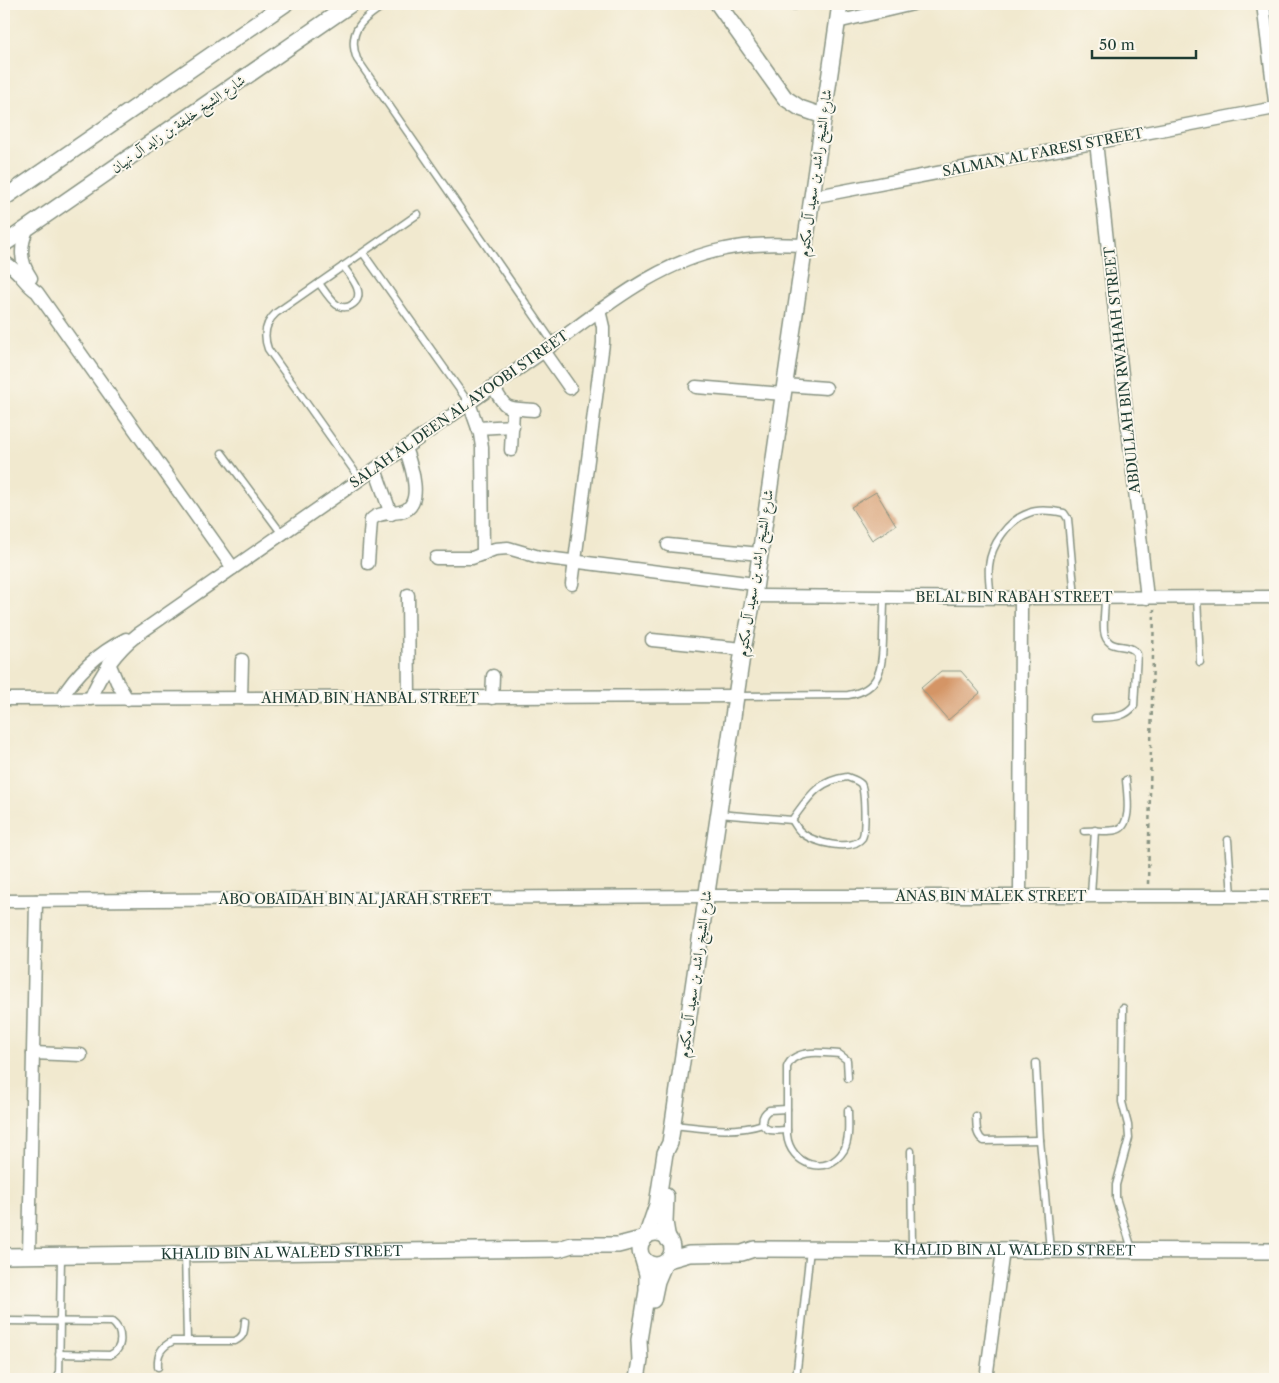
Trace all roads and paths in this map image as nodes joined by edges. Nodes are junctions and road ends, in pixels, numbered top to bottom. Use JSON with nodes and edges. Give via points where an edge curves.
{"nodes":[{"id":1,"x":285,"y":4,"type":"edge"},
{"id":2,"x":351,"y":4,"type":"edge"},
{"id":3,"x":386,"y":4,"type":"edge"},
{"id":4,"x":718,"y":4,"type":"edge"},
{"id":5,"x":770,"y":4,"type":"edge"},
{"id":6,"x":802,"y":4,"type":"edge"},
{"id":7,"x":840,"y":4,"type":"edge"},
{"id":8,"x":913,"y":4,"type":"edge"},
{"id":9,"x":1263,"y":4,"type":"edge"},
{"id":10,"x":837,"y":22,"type":"junction"},
{"id":11,"x":1275,"y":101,"type":"edge"},
{"id":12,"x":1275,"y":108,"type":"edge"},
{"id":13,"x":823,"y":116,"type":"junction"},
{"id":14,"x":1096,"y":142,"type":"junction"},
{"id":15,"x":812,"y":197,"type":"junction"},
{"id":16,"x":4,"y":198,"type":"edge"},
{"id":17,"x":418,"y":214,"type":"dead end"},
{"id":18,"x":28,"y":228,"type":"junction"},
{"id":19,"x":4,"y":244,"type":"edge"},
{"id":20,"x":805,"y":245,"type":"junction"},
{"id":21,"x":362,"y":253,"type":"junction"},
{"id":22,"x":4,"y":262,"type":"edge"},
{"id":23,"x":343,"y":266,"type":"junction"},
{"id":24,"x":319,"y":283,"type":"junction"},
{"id":25,"x":37,"y":292,"type":"junction"},
{"id":26,"x":599,"y":310,"type":"junction"},
{"id":27,"x":549,"y":347,"type":"junction"},
{"id":28,"x":493,"y":386,"type":"junction"},
{"id":29,"x":696,"y":387,"type":"dead end"},
{"id":30,"x":570,"y":388,"type":"dead end"},
{"id":31,"x":826,"y":388,"type":"dead end"},
{"id":32,"x":784,"y":390,"type":"junction"},
{"id":33,"x":469,"y":403,"type":"junction"},
{"id":34,"x":513,"y":409,"type":"junction"},
{"id":35,"x":534,"y":410,"type":"dead end"},
{"id":36,"x":513,"y":426,"type":"junction"},
{"id":37,"x":478,"y":428,"type":"junction"},
{"id":38,"x":405,"y":448,"type":"junction"},
{"id":39,"x":511,"y":450,"type":"dead end"},
{"id":40,"x":222,"y":453,"type":"dead end"},
{"id":41,"x":375,"y":469,"type":"junction"},
{"id":42,"x":360,"y":479,"type":"junction"},
{"id":43,"x":391,"y":514,"type":"junction"},
{"id":44,"x":282,"y":534,"type":"junction"},
{"id":45,"x":668,"y":545,"type":"dead end"},
{"id":46,"x":483,"y":554,"type":"junction"},
{"id":47,"x":760,"y":554,"type":"junction"},
{"id":48,"x":436,"y":558,"type":"dead end"},
{"id":49,"x":575,"y":560,"type":"junction"},
{"id":50,"x":368,"y":563,"type":"dead end"},
{"id":51,"x":232,"y":568,"type":"junction"},
{"id":52,"x":572,"y":584,"type":"dead end"},
{"id":53,"x":754,"y":590,"type":"junction"},
{"id":54,"x":408,"y":595,"type":"dead end"},
{"id":55,"x":884,"y":597,"type":"junction"},
{"id":56,"x":1196,"y":597,"type":"junction"},
{"id":57,"x":1275,"y":597,"type":"edge"},
{"id":58,"x":991,"y":598,"type":"junction"},
{"id":59,"x":1021,"y":598,"type":"junction"},
{"id":60,"x":1075,"y":598,"type":"junction"},
{"id":61,"x":1105,"y":598,"type":"junction"},
{"id":62,"x":1150,"y":598,"type":"junction"},
{"id":63,"x":137,"y":635,"type":"junction"},
{"id":64,"x":652,"y":640,"type":"dead end"},
{"id":65,"x":742,"y":649,"type":"junction"},
{"id":66,"x":242,"y":660,"type":"dead end"},
{"id":67,"x":1200,"y":662,"type":"dead end"},
{"id":68,"x":109,"y":663,"type":"junction"},
{"id":69,"x":493,"y":676,"type":"dead end"},
{"id":70,"x":736,"y":696,"type":"junction"},
{"id":71,"x":241,"y":698,"type":"junction"},
{"id":72,"x":409,"y":698,"type":"junction"},
{"id":73,"x":492,"y":698,"type":"junction"},
{"id":74,"x":4,"y":699,"type":"edge"},
{"id":75,"x":61,"y":699,"type":"junction"},
{"id":76,"x":90,"y":699,"type":"junction"},
{"id":77,"x":127,"y":699,"type":"junction"},
{"id":78,"x":1095,"y":718,"type":"dead end"},
{"id":79,"x":1126,"y":780,"type":"dead end"},
{"id":80,"x":718,"y":814,"type":"junction"},
{"id":81,"x":792,"y":820,"type":"junction"},
{"id":82,"x":1084,"y":830,"type":"dead end"},
{"id":83,"x":1095,"y":830,"type":"junction"},
{"id":84,"x":1228,"y":840,"type":"dead end"},
{"id":85,"x":706,"y":896,"type":"junction"},
{"id":86,"x":1090,"y":896,"type":"junction"},
{"id":87,"x":1148,"y":896,"type":"junction"},
{"id":88,"x":1232,"y":896,"type":"junction"},
{"id":89,"x":1275,"y":896,"type":"edge"},
{"id":90,"x":1020,"y":897,"type":"junction"},
{"id":91,"x":4,"y":901,"type":"edge"},
{"id":92,"x":36,"y":901,"type":"junction"},
{"id":93,"x":1123,"y":1008,"type":"dead end"},
{"id":94,"x":33,"y":1053,"type":"junction"},
{"id":95,"x":81,"y":1055,"type":"dead end"},
{"id":96,"x":1036,"y":1063,"type":"dead end"},
{"id":97,"x":848,"y":1078,"type":"dead end"},
{"id":98,"x":787,"y":1109,"type":"junction"},
{"id":99,"x":848,"y":1110,"type":"dead end"},
{"id":100,"x":976,"y":1116,"type":"dead end"},
{"id":101,"x":763,"y":1124,"type":"junction"},
{"id":102,"x":672,"y":1125,"type":"junction"},
{"id":103,"x":787,"y":1130,"type":"junction"},
{"id":104,"x":1040,"y":1140,"type":"junction"},
{"id":105,"x":670,"y":1143,"type":"junction"},
{"id":106,"x":911,"y":1151,"type":"dead end"},
{"id":107,"x":646,"y":1237,"type":"junction"},
{"id":108,"x":669,"y":1240,"type":"junction"},
{"id":109,"x":558,"y":1249,"type":"junction"},
{"id":110,"x":754,"y":1249,"type":"junction"},
{"id":111,"x":810,"y":1250,"type":"junction"},
{"id":112,"x":912,"y":1250,"type":"junction"},
{"id":113,"x":1003,"y":1250,"type":"junction"},
{"id":114,"x":1050,"y":1250,"type":"junction"},
{"id":115,"x":1132,"y":1250,"type":"junction"},
{"id":116,"x":1275,"y":1251,"type":"edge"},
{"id":117,"x":185,"y":1254,"type":"junction"},
{"id":118,"x":29,"y":1255,"type":"junction"},
{"id":119,"x":62,"y":1255,"type":"junction"},
{"id":120,"x":4,"y":1256,"type":"edge"},
{"id":121,"x":643,"y":1259,"type":"junction"},
{"id":122,"x":666,"y":1261,"type":"junction"},
{"id":123,"x":4,"y":1321,"type":"edge"},
{"id":124,"x":245,"y":1321,"type":"dead end"},
{"id":125,"x":60,"y":1322,"type":"junction"},
{"id":126,"x":186,"y":1341,"type":"junction"},
{"id":127,"x":59,"y":1354,"type":"junction"},
{"id":128,"x":640,"y":1360,"type":"junction"},
{"id":129,"x":158,"y":1367,"type":"dead end"},
{"id":130,"x":59,"y":1379,"type":"edge"},
{"id":131,"x":637,"y":1379,"type":"edge"},
{"id":132,"x":796,"y":1379,"type":"edge"},
{"id":133,"x":986,"y":1379,"type":"edge"}],
"edges":[{"from":1,"to":16,"type":"street"},
{"from":2,"to":18,"type":"street","name":"شارع الشيخ خليفة بن زايد آل نهيان"},
{"from":3,"to":27,"type":"lane","via":[[366,17],[356,29],[353,44],[356,59]]},
{"from":4,"to":13,"type":"street","via":[[779,92],[792,104]]},
{"from":5,"to":6,"type":"lane"},
{"from":7,"to":10,"type":"street","name":"شارع الشيخ راشد بن سعيد آل مكتوم"},
{"from":8,"to":10,"type":"street"},
{"from":9,"to":11,"type":"street"},
{"from":10,"to":13,"type":"street","name":"شارع الشيخ راشد بن سعيد آل مكتوم"},
{"from":12,"to":14,"type":"street","name":"SALMAN AL FARESI STREET"},
{"from":13,"to":15,"type":"street","name":"شارع الشيخ راشد بن سعيد آل مكتوم"},
{"from":14,"to":15,"type":"street","name":"SALMAN AL FARESI STREET"},
{"from":14,"to":62,"type":"street","name":"ABDULLAH BIN RWAHAH STREET"},
{"from":15,"to":20,"type":"street","name":"شارع الشيخ راشد بن سعيد آل مكتوم"},
{"from":17,"to":21,"type":"lane"},
{"from":18,"to":19,"type":"street","name":"شارع الشيخ خليفة بن زايد آل نهيان"},
{"from":18,"to":25,"type":"street","via":[[22,244],[22,257]]},
{"from":20,"to":26,"type":"street","name":"SALAH AL DEEN AL AYOOBI STREET","via":[[742,246],[706,253],[665,269]]},
{"from":20,"to":32,"type":"street","name":"شارع الشيخ راشد بن سعيد آل مكتوم"},
{"from":21,"to":23,"type":"lane"},
{"from":21,"to":33,"type":"lane"},
{"from":22,"to":25,"type":"street"},
{"from":23,"to":24,"type":"lane"},
{"from":23,"to":24,"type":"lane","via":[[358,288],[358,297],[352,304],[344,307],[336,304]]},
{"from":24,"to":42,"type":"lane","via":[[271,317],[265,329],[266,342]]},
{"from":25,"to":51,"type":"street"},
{"from":26,"to":27,"type":"street","name":"SALAH AL DEEN AL AYOOBI STREET"},
{"from":26,"to":49,"type":"street","via":[[603,343]]},
{"from":27,"to":28,"type":"street","name":"SALAH AL DEEN AL AYOOBI STREET"},
{"from":27,"to":30,"type":"street"},
{"from":28,"to":33,"type":"street","name":"SALAH AL DEEN AL AYOOBI STREET"},
{"from":28,"to":34,"type":"street","via":[[503,404]]},
{"from":29,"to":32,"type":"street"},
{"from":31,"to":32,"type":"street"},
{"from":32,"to":47,"type":"street","name":"شارع الشيخ راشد بن سعيد آل مكتوم"},
{"from":33,"to":37,"type":"street"},
{"from":33,"to":38,"type":"street","name":"SALAH AL DEEN AL AYOOBI STREET"},
{"from":34,"to":35,"type":"street"},
{"from":34,"to":36,"type":"street"},
{"from":36,"to":37,"type":"street"},
{"from":36,"to":39,"type":"street"},
{"from":37,"to":46,"type":"street","via":[[482,441]]},
{"from":38,"to":41,"type":"street","name":"SALAH AL DEEN AL AYOOBI STREET"},
{"from":38,"to":43,"type":"street","via":[[412,470],[414,501],[408,510]]},
{"from":40,"to":44,"type":"lane"},
{"from":41,"to":42,"type":"street","name":"SALAH AL DEEN AL AYOOBI STREET"},
{"from":41,"to":43,"type":"street"},
{"from":42,"to":44,"type":"street","name":"SALAH AL DEEN AL AYOOBI STREET"},
{"from":43,"to":50,"type":"street","via":[[371,520]]},
{"from":44,"to":51,"type":"street","name":"SALAH AL DEEN AL AYOOBI STREET"},
{"from":45,"to":47,"type":"street"},
{"from":46,"to":48,"type":"street","name":"BELAL BIN RABAH STREET","via":[[472,558]]},
{"from":46,"to":49,"type":"street","name":"BELAL BIN RABAH STREET","via":[[508,548],[539,557]]},
{"from":47,"to":53,"type":"street","name":"شارع الشيخ راشد بن سعيد آل مكتوم"},
{"from":49,"to":52,"type":"street"},
{"from":49,"to":53,"type":"street","name":"BELAL BIN RABAH STREET"},
{"from":51,"to":63,"type":"street","name":"SALAH AL DEEN AL AYOOBI STREET"},
{"from":53,"to":55,"type":"street","name":"BELAL BIN RABAH STREET"},
{"from":53,"to":65,"type":"street","name":"شارع الشيخ راشد بن سعيد آل مكتوم"},
{"from":54,"to":72,"type":"street"},
{"from":55,"to":58,"type":"street","name":"BELAL BIN RABAH STREET"},
{"from":55,"to":70,"type":"lane","via":[[882,664],[875,681],[866,689],[848,695]]},
{"from":56,"to":57,"type":"street","name":"BELAL BIN RABAH STREET"},
{"from":56,"to":62,"type":"street","name":"BELAL BIN RABAH STREET"},
{"from":56,"to":67,"type":"lane"},
{"from":58,"to":59,"type":"street","name":"BELAL BIN RABAH STREET"},
{"from":58,"to":60,"type":"lane","via":[[989,566],[995,544],[1019,517],[1030,512],[1056,512],[1068,519]]},
{"from":59,"to":60,"type":"street","name":"BELAL BIN RABAH STREET"},
{"from":59,"to":90,"type":"street"},
{"from":60,"to":61,"type":"street","name":"BELAL BIN RABAH STREET"},
{"from":61,"to":62,"type":"street","name":"BELAL BIN RABAH STREET"},
{"from":61,"to":78,"type":"lane","via":[[1104,631],[1107,639],[1120,647],[1129,646],[1137,654],[1134,706],[1120,717]]},
{"from":62,"to":87,"type":"path"},
{"from":63,"to":68,"type":"street","name":"SALAH AL DEEN AL AYOOBI STREET"},
{"from":63,"to":75,"type":"street","name":"SALAH AL DEEN AL AYOOBI STREET","via":[[116,644],[89,663]]},
{"from":64,"to":65,"type":"street"},
{"from":65,"to":70,"type":"street","name":"شارع الشيخ راشد بن سعيد آل مكتوم"},
{"from":66,"to":71,"type":"street"},
{"from":68,"to":76,"type":"street","name":"SALAH AL DEEN AL AYOOBI STREET"},
{"from":68,"to":77,"type":"street"},
{"from":69,"to":73,"type":"street"},
{"from":70,"to":73,"type":"street","name":"AHMAD BIN HANBAL STREET"},
{"from":70,"to":80,"type":"street","name":"شارع الشيخ راشد بن سعيد آل مكتوم"},
{"from":71,"to":72,"type":"street","name":"AHMAD BIN HANBAL STREET"},
{"from":71,"to":77,"type":"street","name":"AHMAD BIN HANBAL STREET"},
{"from":72,"to":73,"type":"street","name":"AHMAD BIN HANBAL STREET"},
{"from":74,"to":75,"type":"street","name":"AHMAD BIN HANBAL STREET"},
{"from":75,"to":76,"type":"street","name":"AHMAD BIN HANBAL STREET"},
{"from":76,"to":77,"type":"street","name":"AHMAD BIN HANBAL STREET"},
{"from":79,"to":83,"type":"lane","via":[[1127,819],[1123,826],[1117,830]]},
{"from":80,"to":81,"type":"lane"},
{"from":80,"to":85,"type":"street","name":"شارع الشيخ راشد بن سعيد آل مكتوم"},
{"from":81,"to":81,"type":"lane","via":[[801,832],[820,843],[856,844],[865,831],[861,784],[847,777],[826,782],[816,789]]},
{"from":82,"to":83,"type":"lane"},
{"from":83,"to":86,"type":"lane"},
{"from":84,"to":88,"type":"lane"},
{"from":85,"to":90,"type":"street","name":"ANAS BIN MALEK STREET"},
{"from":85,"to":92,"type":"street","name":"ABO OBAIDAH BIN AL JARAH STREET"},
{"from":85,"to":102,"type":"street","name":"شارع الشيخ راشد بن سعيد آل مكتوم"},
{"from":86,"to":87,"type":"street","name":"ANAS BIN MALEK STREET"},
{"from":86,"to":90,"type":"street","name":"ANAS BIN MALEK STREET"},
{"from":87,"to":88,"type":"street","name":"ANAS BIN MALEK STREET"},
{"from":88,"to":89,"type":"street","name":"ANAS BIN MALEK STREET"},
{"from":91,"to":92,"type":"street","name":"ABO OBAIDAH BIN AL JARAH STREET"},
{"from":92,"to":94,"type":"street"},
{"from":93,"to":115,"type":"lane","via":[[1122,1102],[1129,1138],[1116,1185],[1116,1198]]},
{"from":94,"to":95,"type":"street"},
{"from":94,"to":118,"type":"street"},
{"from":96,"to":104,"type":"lane"},
{"from":97,"to":98,"type":"lane","via":[[847,1060],[842,1055],[795,1056],[787,1067]]},
{"from":98,"to":101,"type":"lane","via":[[769,1110],[762,1116]]},
{"from":98,"to":103,"type":"lane"},
{"from":99,"to":103,"type":"lane","via":[[846,1144],[838,1157],[826,1164],[811,1165],[799,1159],[790,1148]]},
{"from":100,"to":104,"type":"lane","via":[[977,1132],[984,1141]]},
{"from":101,"to":102,"type":"lane","via":[[724,1130]]},
{"from":101,"to":103,"type":"lane","via":[[769,1130]]},
{"from":102,"to":105,"type":"street","name":"شارع الشيخ راشد بن سعيد آل مكتوم"},
{"from":104,"to":114,"type":"lane"},
{"from":105,"to":107,"type":"street","name":"شارع الشيخ راشد بن سعيد آل مكتوم","via":[[665,1153],[657,1205]]},
{"from":105,"to":108,"type":"street","name":"شارع الشيخ راشد بن سعيد آل مكتوم","via":[[672,1155],[665,1214]]},
{"from":106,"to":112,"type":"lane"},
{"from":107,"to":108,"type":"street","via":[[658,1234]]},
{"from":107,"to":109,"type":"street","name":"KHALID BIN AL WALEED STREET","via":[[618,1245],[572,1245]]},
{"from":107,"to":121,"type":"street","via":[[640,1245]]},
{"from":108,"to":110,"type":"street","name":"KHALID BIN AL WALEED STREET","via":[[700,1246],[742,1245]]},
{"from":108,"to":122,"type":"street","via":[[671,1252]]},
{"from":109,"to":117,"type":"street","name":"KHALID BIN AL WALEED STREET"},
{"from":109,"to":121,"type":"street","name":"KHALID BIN AL WALEED STREET","via":[[572,1254],[618,1253]]},
{"from":110,"to":111,"type":"street","name":"KHALID BIN AL WALEED STREET"},
{"from":110,"to":122,"type":"street","name":"KHALID BIN AL WALEED STREET","via":[[742,1253],[689,1254]]},
{"from":111,"to":112,"type":"street","name":"KHALID BIN AL WALEED STREET"},
{"from":111,"to":132,"type":"lane"},
{"from":112,"to":113,"type":"street","name":"KHALID BIN AL WALEED STREET"},
{"from":113,"to":114,"type":"street","name":"KHALID BIN AL WALEED STREET"},
{"from":113,"to":133,"type":"street"},
{"from":114,"to":115,"type":"street","name":"KHALID BIN AL WALEED STREET"},
{"from":115,"to":116,"type":"street","name":"KHALID BIN AL WALEED STREET"},
{"from":117,"to":119,"type":"street","name":"KHALID BIN AL WALEED STREET"},
{"from":117,"to":126,"type":"lane"},
{"from":118,"to":119,"type":"street","name":"KHALID BIN AL WALEED STREET"},
{"from":118,"to":120,"type":"street","name":"KHALID BIN AL WALEED STREET"},
{"from":119,"to":125,"type":"lane"},
{"from":121,"to":122,"type":"street","via":[[654,1265]]},
{"from":121,"to":128,"type":"street","via":[[647,1283],[639,1340]]},
{"from":122,"to":128,"type":"street","via":[[655,1291],[646,1345]]},
{"from":123,"to":125,"type":"lane"},
{"from":124,"to":126,"type":"lane","via":[[244,1334],[235,1341]]},
{"from":125,"to":127,"type":"lane"},
{"from":125,"to":127,"type":"lane","via":[[112,1322],[120,1332],[119,1347],[110,1355]]},
{"from":126,"to":129,"type":"lane","via":[[166,1344],[157,1358]]},
{"from":127,"to":130,"type":"lane"},
{"from":128,"to":131,"type":"street"}]}
